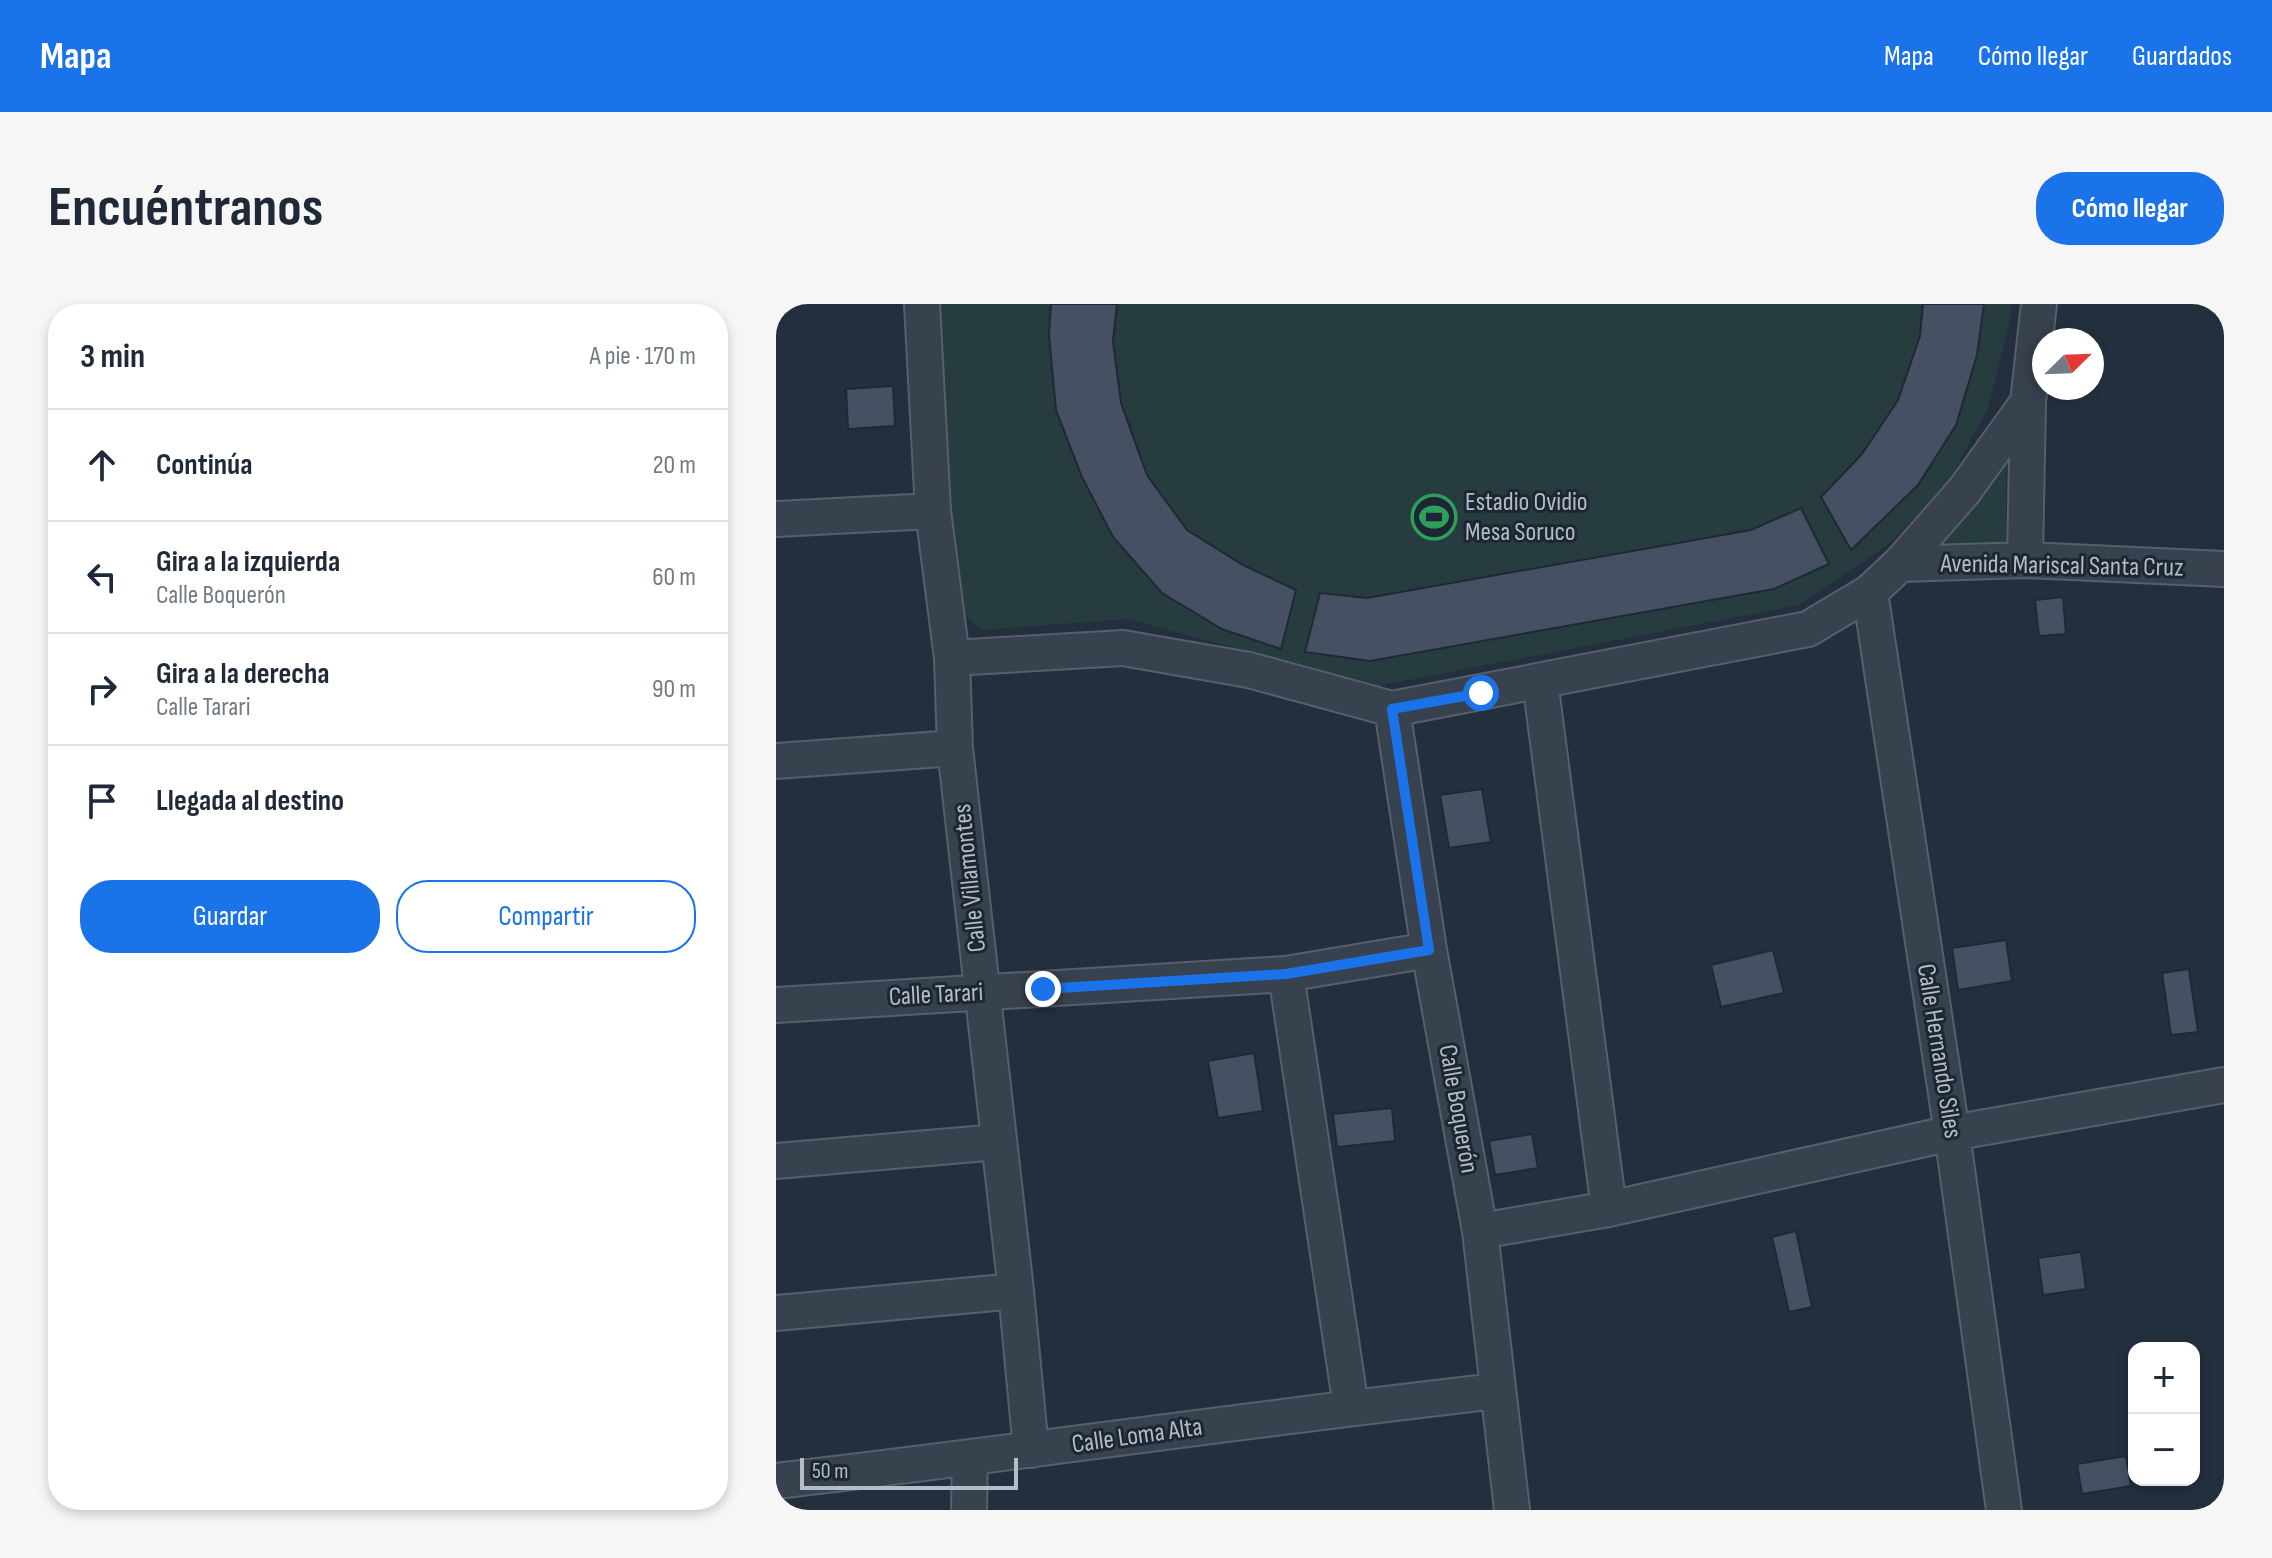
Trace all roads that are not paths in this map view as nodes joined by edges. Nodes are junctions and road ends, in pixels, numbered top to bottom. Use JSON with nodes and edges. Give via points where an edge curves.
{"nodes":[{"id":1,"x":922,"y":304,"type":"edge"},
{"id":2,"x":2039,"y":304,"type":"edge"},
{"id":3,"x":2028,"y":402,"type":"junction"},
{"id":4,"x":933,"y":511,"type":"junction"},
{"id":5,"x":776,"y":519,"type":"edge"},
{"id":6,"x":2025,"y":560,"type":"junction"},
{"id":7,"x":1900,"y":564,"type":"junction"},
{"id":8,"x":2224,"y":569,"type":"edge"},
{"id":9,"x":1870,"y":592,"type":"junction"},
{"id":10,"x":952,"y":658,"type":"junction"},
{"id":11,"x":1540,"y":681,"type":"junction"},
{"id":12,"x":1392,"y":709,"type":"junction"},
{"id":13,"x":955,"y":748,"type":"junction"},
{"id":14,"x":776,"y":761,"type":"edge"},
{"id":15,"x":1429,"y":950,"type":"junction"},
{"id":16,"x":1286,"y":974,"type":"junction"},
{"id":17,"x":982,"y":992,"type":"junction"},
{"id":18,"x":776,"y":1005,"type":"edge"},
{"id":19,"x":2224,"y":1085,"type":"edge"},
{"id":20,"x":1952,"y":1133,"type":"junction"},
{"id":21,"x":998,"y":1142,"type":"junction"},
{"id":22,"x":776,"y":1161,"type":"edge"},
{"id":23,"x":1609,"y":1209,"type":"junction"},
{"id":24,"x":1480,"y":1231,"type":"junction"},
{"id":25,"x":1016,"y":1291,"type":"junction"},
{"id":26,"x":776,"y":1313,"type":"edge"},
{"id":27,"x":1497,"y":1391,"type":"junction"},
{"id":28,"x":1351,"y":1407,"type":"junction"},
{"id":29,"x":1031,"y":1450,"type":"junction"},
{"id":30,"x":970,"y":1458,"type":"junction"},
{"id":31,"x":776,"y":1481,"type":"edge"},
{"id":32,"x":969,"y":1510,"type":"edge"},
{"id":33,"x":1512,"y":1510,"type":"edge"},
{"id":34,"x":2004,"y":1510,"type":"edge"}],
"edges":[{"from":1,"to":4,"type":"street","name":"Calle Villamontes"},
{"from":2,"to":3,"type":"street"},
{"from":3,"to":6,"type":"street"},
{"from":3,"to":7,"type":"street","via":[[1964,491]]},
{"from":4,"to":5,"type":"street"},
{"from":4,"to":10,"type":"street","name":"Calle Villamontes"},
{"from":6,"to":7,"type":"street","name":"Avenida Mariscal Santa Cruz"},
{"from":6,"to":8,"type":"street","name":"Avenida Mariscal Santa Cruz"},
{"from":7,"to":9,"type":"street"},
{"from":9,"to":11,"type":"street","via":[[1808,629]]},
{"from":9,"to":20,"type":"street","name":"Calle Hernando Siles"},
{"from":10,"to":12,"type":"street","via":[[1123,648],[1249,670]]},
{"from":10,"to":13,"type":"street","name":"Calle Villamontes"},
{"from":11,"to":12,"type":"street"},
{"from":11,"to":23,"type":"street"},
{"from":12,"to":15,"type":"street","name":"Calle Boquerón"},
{"from":13,"to":14,"type":"street"},
{"from":13,"to":17,"type":"street","name":"Calle Villamontes"},
{"from":15,"to":16,"type":"street","name":"Calle Tarari"},
{"from":15,"to":24,"type":"street","name":"Calle Boquerón"},
{"from":16,"to":17,"type":"street","name":"Calle Tarari"},
{"from":16,"to":28,"type":"street"},
{"from":17,"to":18,"type":"street","name":"Calle Tarari"},
{"from":17,"to":21,"type":"street","name":"Calle Villamontes"},
{"from":19,"to":20,"type":"street"},
{"from":20,"to":23,"type":"street"},
{"from":20,"to":34,"type":"street","name":"Calle Hernando Siles"},
{"from":21,"to":22,"type":"street"},
{"from":21,"to":25,"type":"street","name":"Calle Villamontes"},
{"from":23,"to":24,"type":"street"},
{"from":24,"to":27,"type":"street","name":"Calle Boquerón"},
{"from":25,"to":26,"type":"street"},
{"from":25,"to":29,"type":"street","name":"Calle Villamontes"},
{"from":27,"to":28,"type":"street","name":"Calle Loma Alta"},
{"from":27,"to":33,"type":"street","name":"Calle Boquerón"},
{"from":28,"to":29,"type":"street","name":"Calle Loma Alta"},
{"from":29,"to":30,"type":"street","name":"Calle Loma Alta"},
{"from":30,"to":31,"type":"street","name":"Calle Loma Alta"},
{"from":30,"to":32,"type":"street"}]}
